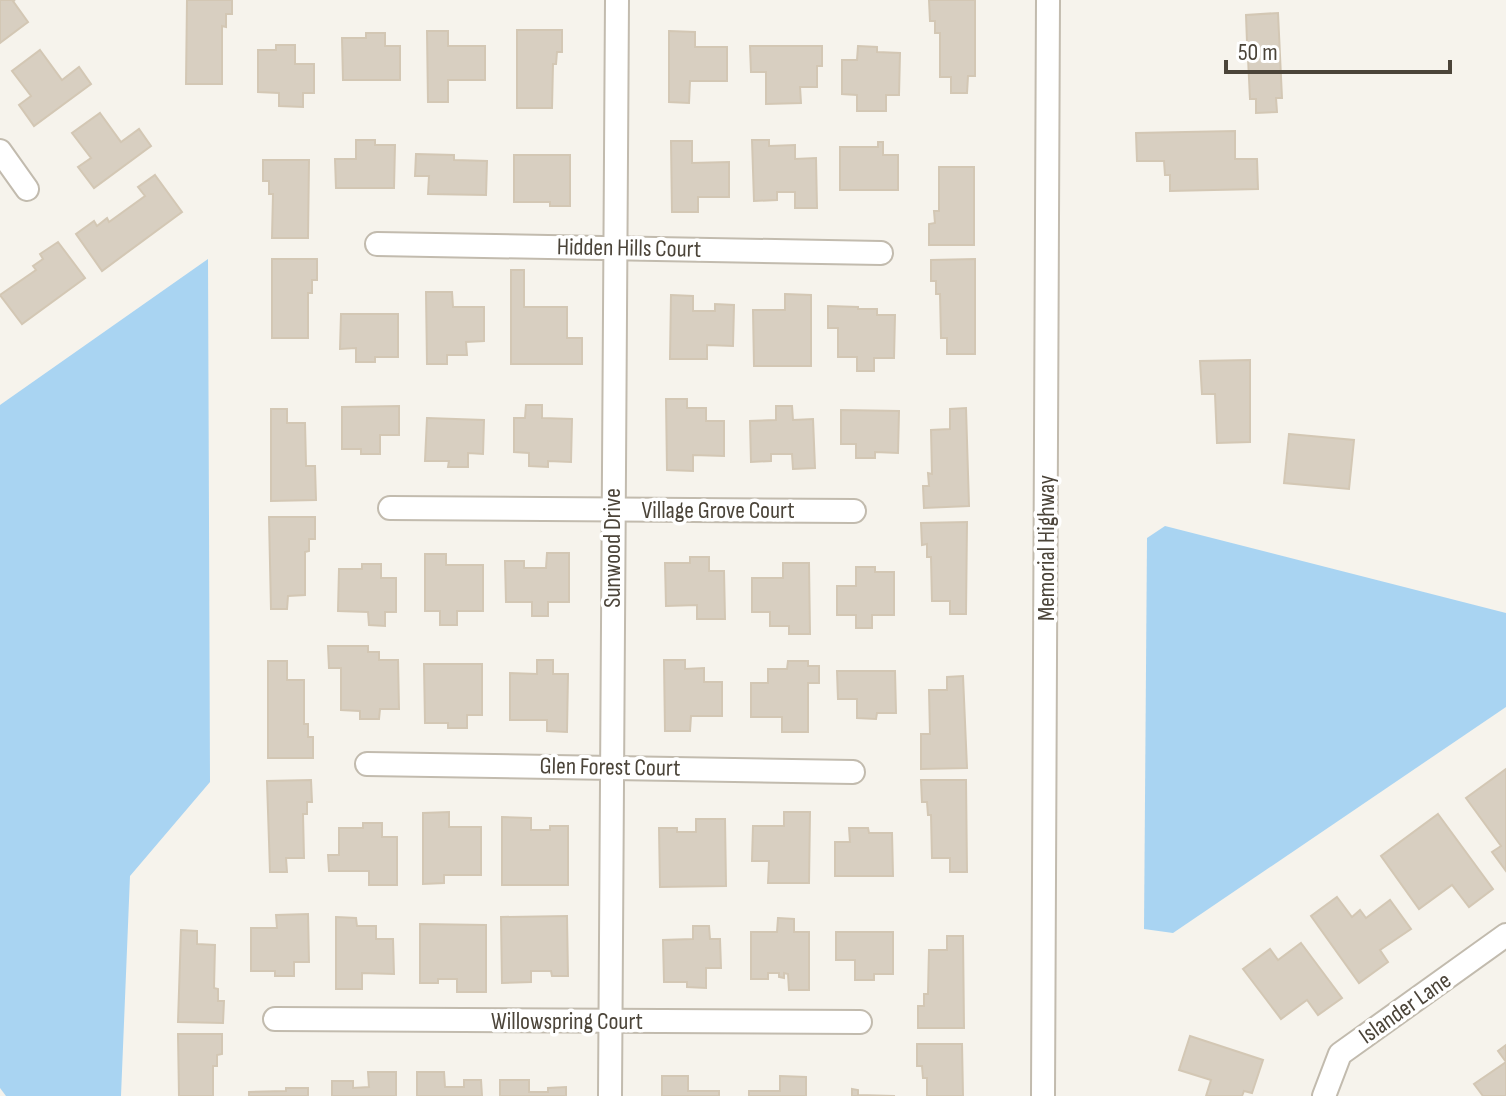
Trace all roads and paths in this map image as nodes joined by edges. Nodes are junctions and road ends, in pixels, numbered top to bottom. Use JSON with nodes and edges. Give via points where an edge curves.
{"nodes":[{"id":1,"x":617,"y":0,"type":"edge"},
{"id":2,"x":1048,"y":0,"type":"edge"},
{"id":3,"x":0,"y":151,"type":"edge"},
{"id":4,"x":27,"y":189,"type":"dead end"},
{"id":5,"x":377,"y":244,"type":"dead end"},
{"id":6,"x":615,"y":248,"type":"junction"},
{"id":7,"x":881,"y":253,"type":"dead end"},
{"id":8,"x":390,"y":508,"type":"dead end"},
{"id":9,"x":612,"y":509,"type":"junction"},
{"id":10,"x":854,"y":511,"type":"dead end"},
{"id":11,"x":367,"y":764,"type":"dead end"},
{"id":12,"x":610,"y":767,"type":"junction"},
{"id":13,"x":853,"y":772,"type":"dead end"},
{"id":14,"x":1506,"y":935,"type":"edge"},
{"id":15,"x":275,"y":1019,"type":"dead end"},
{"id":16,"x":610,"y":1021,"type":"junction"},
{"id":17,"x":860,"y":1022,"type":"dead end"},
{"id":18,"x":610,"y":1096,"type":"edge"},
{"id":19,"x":1043,"y":1096,"type":"edge"},
{"id":20,"x":1324,"y":1096,"type":"edge"}],
"edges":[{"from":1,"to":6,"type":"street","name":"Sunwood Drive"},
{"from":2,"to":19,"type":"street","name":"Memorial Highway"},
{"from":3,"to":4,"type":"street"},
{"from":5,"to":6,"type":"street","name":"Hidden Hills Court"},
{"from":6,"to":7,"type":"street","name":"Hidden Hills Court"},
{"from":6,"to":9,"type":"street","name":"Sunwood Drive"},
{"from":8,"to":9,"type":"street","name":"Village Grove Court"},
{"from":9,"to":10,"type":"street","name":"Village Grove Court"},
{"from":9,"to":12,"type":"street","name":"Sunwood Drive"},
{"from":11,"to":12,"type":"street","name":"Glen Forest Court"},
{"from":12,"to":13,"type":"street","name":"Glen Forest Court"},
{"from":12,"to":16,"type":"street","name":"Sunwood Drive"},
{"from":14,"to":20,"type":"street","name":"Islander Lane","via":[[1340,1054]]},
{"from":15,"to":16,"type":"street","name":"Willowspring Court"},
{"from":16,"to":17,"type":"street","name":"Willowspring Court"},
{"from":16,"to":18,"type":"street","name":"Sunwood Drive"}]}
